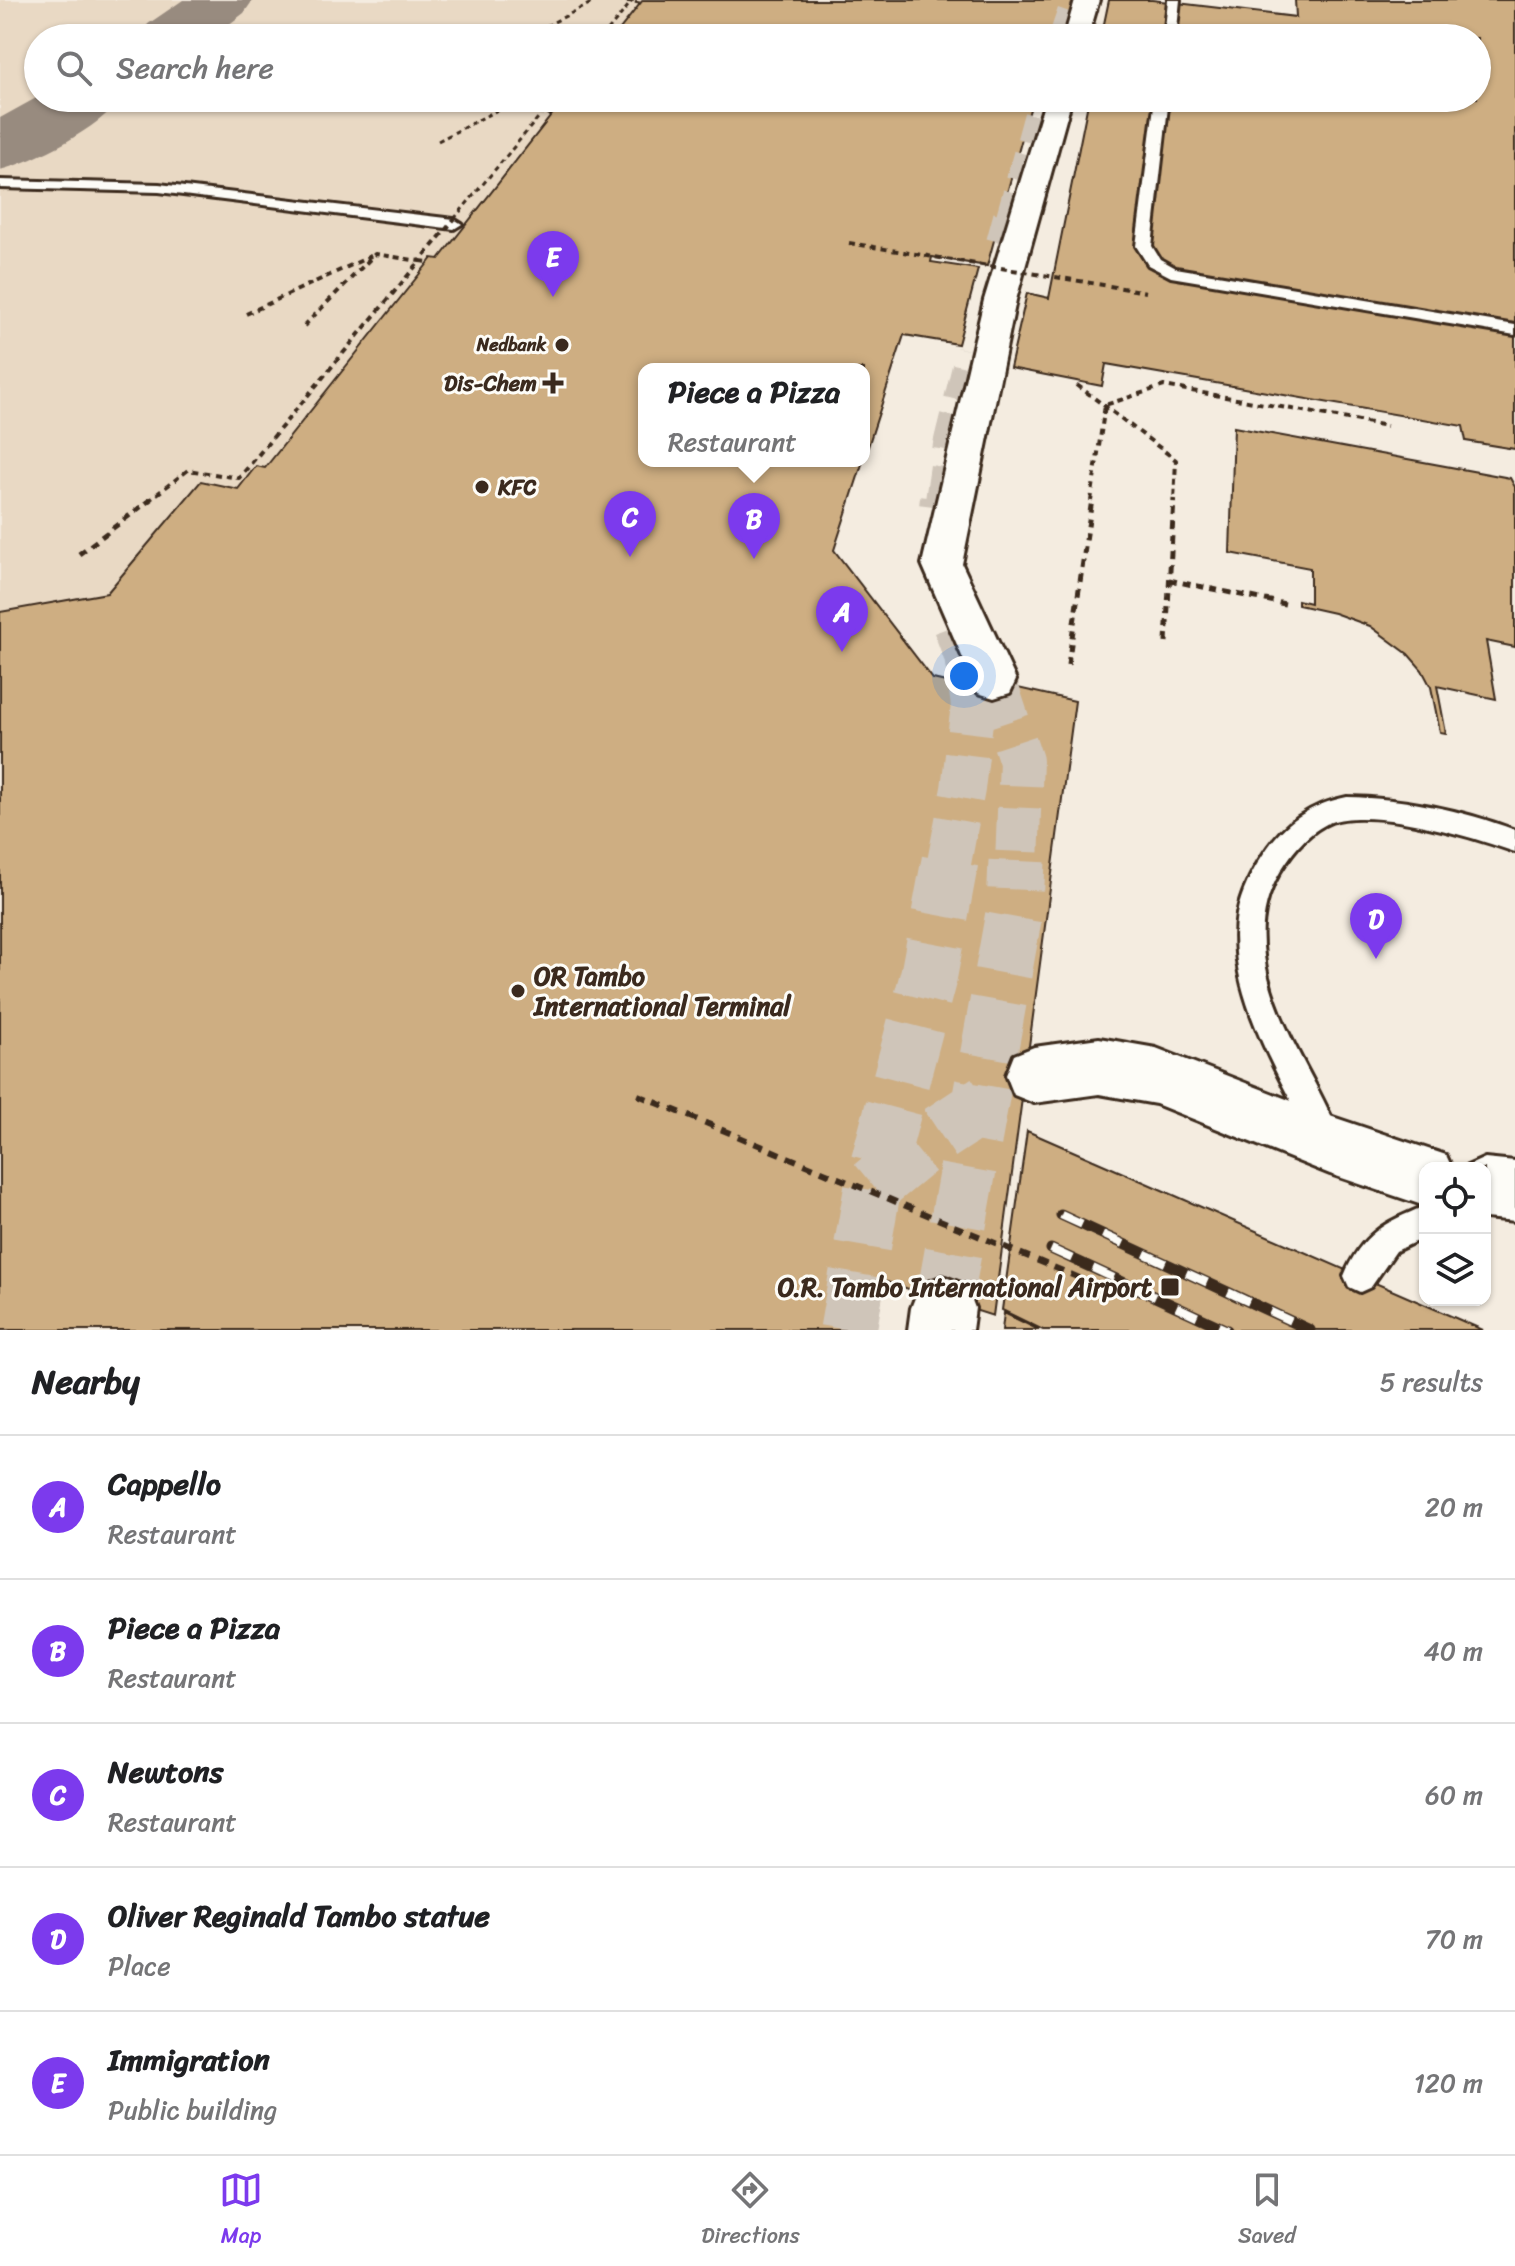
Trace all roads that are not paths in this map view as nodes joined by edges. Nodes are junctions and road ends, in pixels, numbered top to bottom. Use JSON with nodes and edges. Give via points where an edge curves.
{"nodes":[{"id":1,"x":1087,"y":0,"type":"edge"},
{"id":2,"x":1080,"y":24,"type":"edge"},
{"id":3,"x":1055,"y":112,"type":"edge"},
{"id":4,"x":1160,"y":112,"type":"edge"},
{"id":5,"x":0,"y":184,"type":"edge"},
{"id":6,"x":454,"y":224,"type":"dead end"},
{"id":7,"x":1515,"y":330,"type":"edge"},
{"id":8,"x":994,"y":680,"type":"tunnel mouth"},
{"id":9,"x":1515,"y":841,"type":"edge"},
{"id":10,"x":1034,"y":1075,"type":"tunnel mouth"},
{"id":11,"x":1330,"y":1145,"type":"junction"},
{"id":12,"x":1419,"y":1174,"type":"edge"},
{"id":13,"x":1491,"y":1189,"type":"edge"},
{"id":14,"x":1515,"y":1191,"type":"edge"},
{"id":15,"x":1515,"y":1205,"type":"edge"},
{"id":16,"x":1491,"y":1207,"type":"edge"},
{"id":17,"x":1419,"y":1224,"type":"edge"},
{"id":18,"x":1360,"y":1276,"type":"dead end"}],
"edges":[{"from":1,"to":2,"type":"street"},
{"from":3,"to":8,"type":"street","via":[[1000,300],[942,564]]},
{"from":4,"to":7,"type":"lane","via":[[1144,246],[1158,266]]},
{"from":5,"to":6,"type":"lane","via":[[159,188]]},
{"from":9,"to":11,"type":"lane","via":[[1452,822],[1376,809],[1335,809],[1305,823],[1280,850],[1259,885],[1249,922],[1252,964],[1286,1062]]},
{"from":10,"to":11,"type":"street","via":[[1099,1066],[1156,1076]]},
{"from":11,"to":12,"type":"street"},
{"from":13,"to":14,"type":"street"},
{"from":15,"to":16,"type":"lane"},
{"from":17,"to":18,"type":"lane","via":[[1385,1240]]}]}
